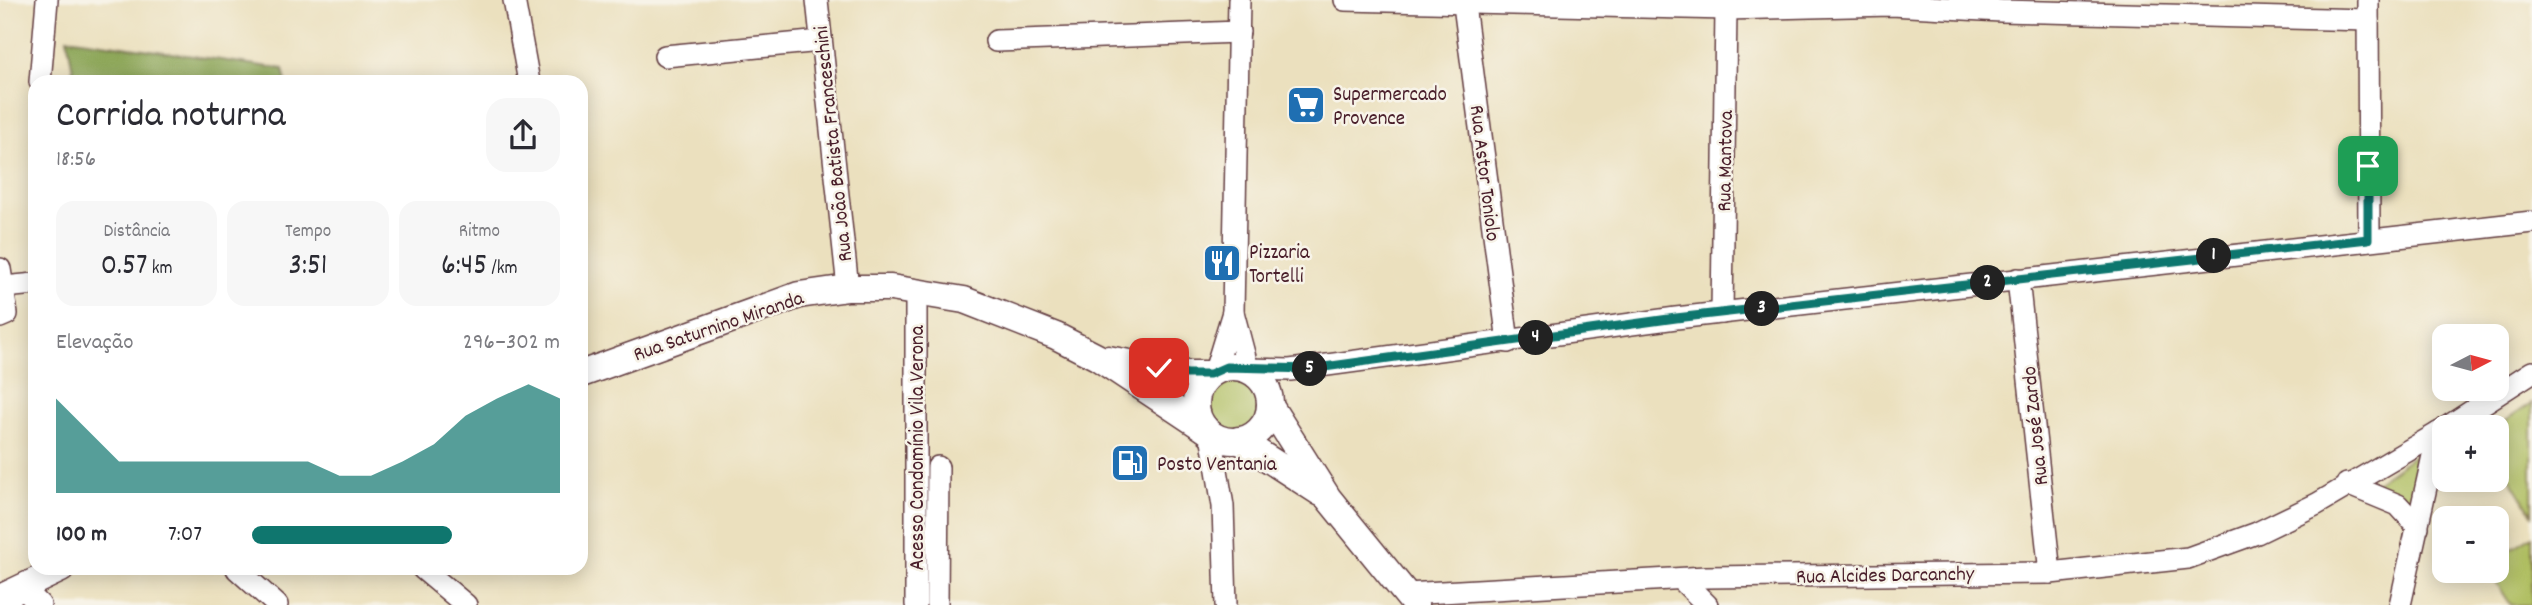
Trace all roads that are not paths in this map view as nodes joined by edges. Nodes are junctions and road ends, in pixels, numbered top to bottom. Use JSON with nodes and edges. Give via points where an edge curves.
{"nodes":[{"id":1,"x":47,"y":0,"type":"edge"},
{"id":2,"x":514,"y":0,"type":"edge"},
{"id":3,"x":817,"y":0,"type":"edge"},
{"id":4,"x":1240,"y":0,"type":"edge"},
{"id":5,"x":1345,"y":0,"type":"edge"},
{"id":6,"x":1891,"y":2,"type":"edge"},
{"id":7,"x":1464,"y":5,"type":"junction"},
{"id":8,"x":1726,"y":9,"type":"junction"},
{"id":9,"x":2368,"y":10,"type":"edge"},
{"id":10,"x":1239,"y":32,"type":"junction"},
{"id":11,"x":821,"y":41,"type":"junction"},
{"id":12,"x":996,"y":41,"type":"dead end"},
{"id":13,"x":665,"y":56,"type":"dead end"},
{"id":14,"x":41,"y":75,"type":"edge"},
{"id":15,"x":528,"y":75,"type":"edge"},
{"id":16,"x":2532,"y":222,"type":"edge"},
{"id":17,"x":2368,"y":239,"type":"junction"},
{"id":18,"x":2,"y":278,"type":"edge"},
{"id":19,"x":2018,"y":279,"type":"junction"},
{"id":20,"x":28,"y":283,"type":"edge"},
{"id":21,"x":848,"y":288,"type":"junction"},
{"id":22,"x":916,"y":290,"type":"junction"},
{"id":23,"x":1233,"y":312,"type":"junction"},
{"id":24,"x":1722,"y":313,"type":"junction"},
{"id":25,"x":0,"y":317,"type":"edge"},
{"id":26,"x":1508,"y":342,"type":"junction"},
{"id":27,"x":1097,"y":357,"type":"junction"},
{"id":28,"x":588,"y":371,"type":"edge"},
{"id":29,"x":1212,"y":372,"type":"junction"},
{"id":30,"x":2532,"y":372,"type":"edge"},
{"id":31,"x":1260,"y":386,"type":"junction"},
{"id":32,"x":2465,"y":415,"type":"edge"},
{"id":33,"x":2432,"y":435,"type":"edge"},
{"id":34,"x":1222,"y":436,"type":"junction"},
{"id":35,"x":937,"y":467,"type":"dead end"},
{"id":36,"x":2432,"y":472,"type":"edge"},
{"id":37,"x":2347,"y":484,"type":"junction"},
{"id":38,"x":1328,"y":498,"type":"junction"},
{"id":39,"x":2418,"y":527,"type":"junction"},
{"id":40,"x":2050,"y":573,"type":"junction"},
{"id":41,"x":52,"y":575,"type":"edge"},
{"id":42,"x":244,"y":575,"type":"edge"},
{"id":43,"x":430,"y":575,"type":"edge"},
{"id":44,"x":1681,"y":579,"type":"junction"},
{"id":45,"x":21,"y":597,"type":"edge"},
{"id":46,"x":1411,"y":600,"type":"edge"},
{"id":47,"x":277,"y":605,"type":"edge"},
{"id":48,"x":466,"y":605,"type":"edge"},
{"id":49,"x":916,"y":605,"type":"edge"},
{"id":50,"x":937,"y":605,"type":"edge"},
{"id":51,"x":1226,"y":605,"type":"edge"},
{"id":52,"x":1707,"y":605,"type":"edge"},
{"id":53,"x":2400,"y":605,"type":"edge"}],
"edges":[{"from":1,"to":14,"type":"street"},
{"from":2,"to":15,"type":"street"},
{"from":3,"to":11,"type":"street","name":"Rua João Batista Franceschini"},
{"from":4,"to":10,"type":"street"},
{"from":5,"to":7,"type":"street"},
{"from":6,"to":8,"type":"street"},
{"from":6,"to":9,"type":"street","via":[[2001,11]]},
{"from":7,"to":8,"type":"street"},
{"from":7,"to":26,"type":"street","name":"Rua Astor Toniolo"},
{"from":8,"to":24,"type":"street","name":"Rua Mantova"},
{"from":9,"to":17,"type":"street"},
{"from":10,"to":12,"type":"street"},
{"from":10,"to":23,"type":"street"},
{"from":11,"to":13,"type":"street"},
{"from":11,"to":21,"type":"street","name":"Rua João Batista Franceschini"},
{"from":16,"to":17,"type":"street"},
{"from":17,"to":19,"type":"street"},
{"from":18,"to":20,"type":"street"},
{"from":18,"to":25,"type":"street","via":[[7,314]]},
{"from":19,"to":24,"type":"street"},
{"from":19,"to":40,"type":"street","name":"Rua José Zardo"},
{"from":21,"to":22,"type":"main road","name":"Rua Saturnino Miranda"},
{"from":21,"to":28,"type":"main road","name":"Rua Saturnino Miranda","via":[[799,295]]},
{"from":22,"to":27,"type":"main road","name":"Rua Saturnino Miranda","via":[[964,300]]},
{"from":22,"to":49,"type":"street","name":"Acesso Condomínio Vila Verona"},
{"from":23,"to":29,"type":"street"},
{"from":23,"to":31,"type":"street"},
{"from":24,"to":26,"type":"street"},
{"from":26,"to":31,"type":"street","via":[[1310,369]]},
{"from":27,"to":29,"type":"main road","name":"Rua Saturnino Miranda","via":[[1187,374]]},
{"from":27,"to":34,"type":"main road","name":"Rua Saturnino Miranda"},
{"from":29,"to":31,"type":"main road","via":[[1226,367]]},
{"from":29,"to":34,"type":"main road","via":[[1202,383],[1196,407]]},
{"from":30,"to":32,"type":"street","name":"Rua Alcides Darcanchy"},
{"from":31,"to":34,"type":"main road","via":[[1260,429]]},
{"from":31,"to":38,"type":"main road"},
{"from":33,"to":37,"type":"street","name":"Rua Alcides Darcanchy"},
{"from":34,"to":38,"type":"main road","name":"Rua Saturnino Miranda"},
{"from":34,"to":51,"type":"street"},
{"from":35,"to":50,"type":"street"},
{"from":36,"to":39,"type":"street"},
{"from":37,"to":39,"type":"street","via":[[2398,505]]},
{"from":37,"to":40,"type":"street","name":"Rua Alcides Darcanchy","via":[[2317,504],[2214,551]]},
{"from":38,"to":46,"type":"main road"},
{"from":39,"to":53,"type":"street"},
{"from":40,"to":44,"type":"street","name":"Rua Alcides Darcanchy"},
{"from":41,"to":45,"type":"main road"},
{"from":42,"to":47,"type":"street"},
{"from":43,"to":48,"type":"street"},
{"from":44,"to":46,"type":"street","name":"Rua Alcides Darcanchy"},
{"from":44,"to":52,"type":"street"}]}
